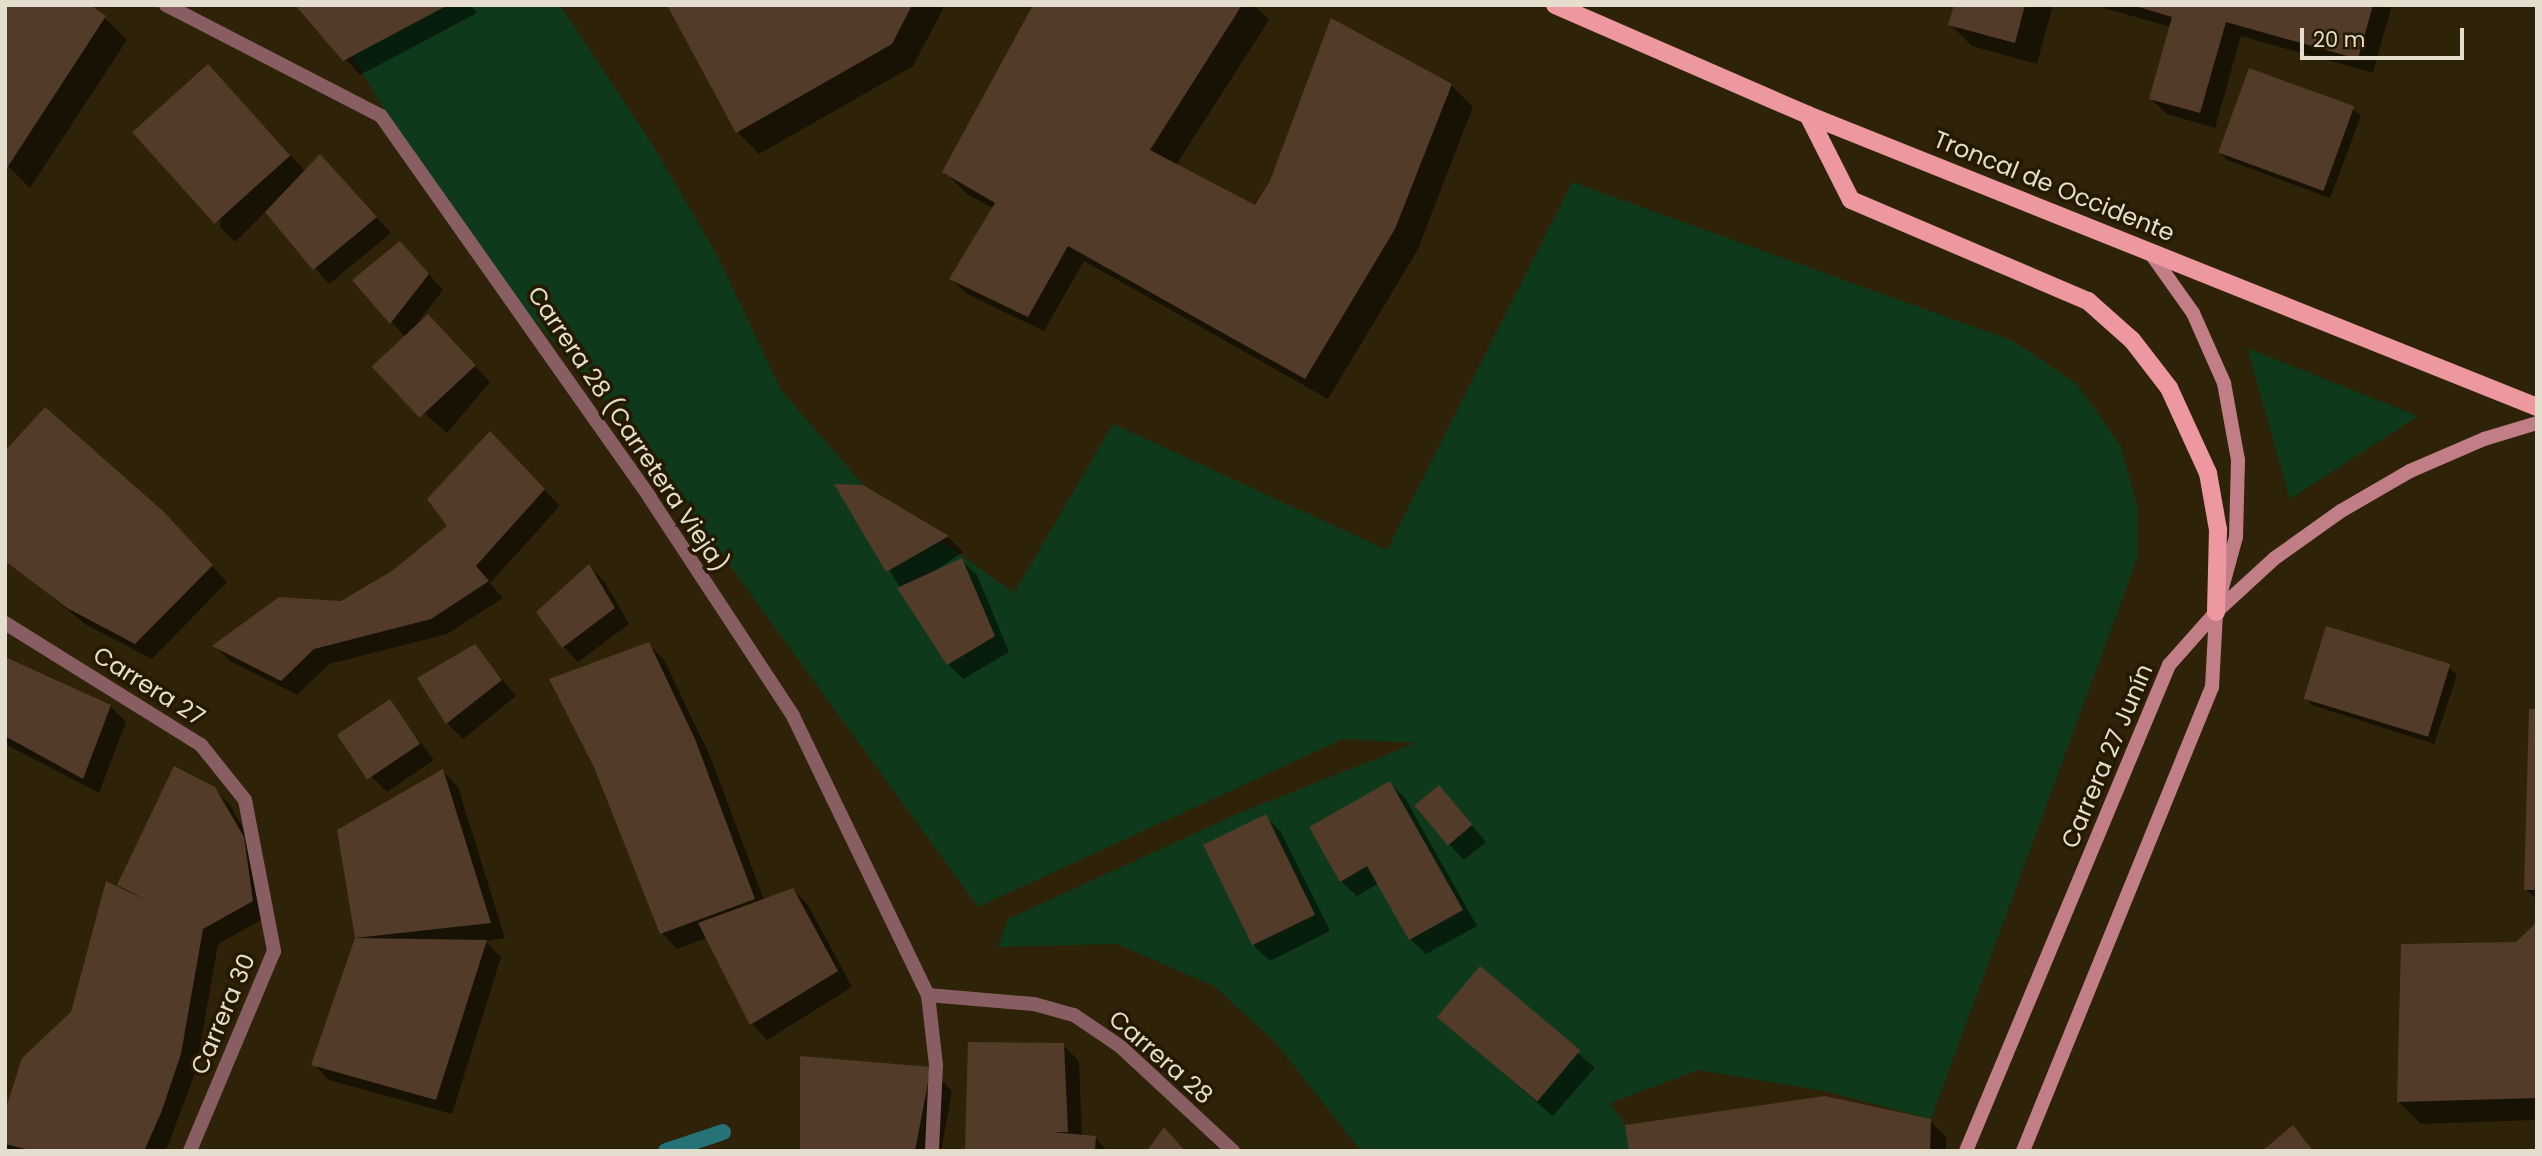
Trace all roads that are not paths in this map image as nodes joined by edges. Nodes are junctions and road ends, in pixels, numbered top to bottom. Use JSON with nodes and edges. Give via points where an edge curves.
{"nodes":[{"id":1,"x":166,"y":5,"type":"edge"},
{"id":2,"x":1555,"y":5,"type":"edge"},
{"id":3,"x":1808,"y":115,"type":"junction"},
{"id":4,"x":2148,"y":250,"type":"junction"},
{"id":5,"x":2537,"y":407,"type":"edge"},
{"id":6,"x":2537,"y":423,"type":"edge"},
{"id":7,"x":2216,"y":612,"type":"junction"},
{"id":8,"x":5,"y":623,"type":"edge"},
{"id":9,"x":257,"y":849,"type":"joint"},
{"id":10,"x":928,"y":995,"type":"junction"},
{"id":11,"x":191,"y":1151,"type":"edge"},
{"id":12,"x":932,"y":1151,"type":"edge"},
{"id":13,"x":1233,"y":1151,"type":"edge"},
{"id":14,"x":1966,"y":1151,"type":"edge"},
{"id":15,"x":2023,"y":1151,"type":"edge"}],
"edges":[{"from":1,"to":10,"type":"street","name":"Carrera 28 (Carretera Vieja)","via":[[380,117],[592,413],[793,716]]},
{"from":2,"to":3,"type":"main road","name":"Troncal de Occidente"},
{"from":3,"to":4,"type":"main road","name":"Troncal de Occidente"},
{"from":3,"to":7,"type":"main road","via":[[1851,200],[2088,302],[2132,340],[2169,388],[2208,473],[2218,530]]},
{"from":4,"to":5,"type":"main road","name":"Troncal de Occidente"},
{"from":4,"to":7,"type":"main road","via":[[2193,313],[2224,383],[2238,460],[2236,537]]},
{"from":6,"to":7,"type":"main road","name":"Carrera 27 Junín","via":[[2484,439],[2410,471],[2340,511],[2275,558]]},
{"from":7,"to":14,"type":"main road","name":"Carrera 27 Junín","via":[[2169,665]]},
{"from":7,"to":15,"type":"main road","via":[[2212,687]]},
{"from":8,"to":9,"type":"street","name":"Carrera 27","via":[[201,746],[245,800]]},
{"from":9,"to":11,"type":"street","name":"Carrera 30","via":[[274,951]]},
{"from":10,"to":12,"type":"street","name":"Carrera 28 (Carretera Vieja)","via":[[936,1065]]},
{"from":10,"to":13,"type":"street","name":"Carrera 28","via":[[1034,1004],[1074,1015],[1121,1047]]}]}
